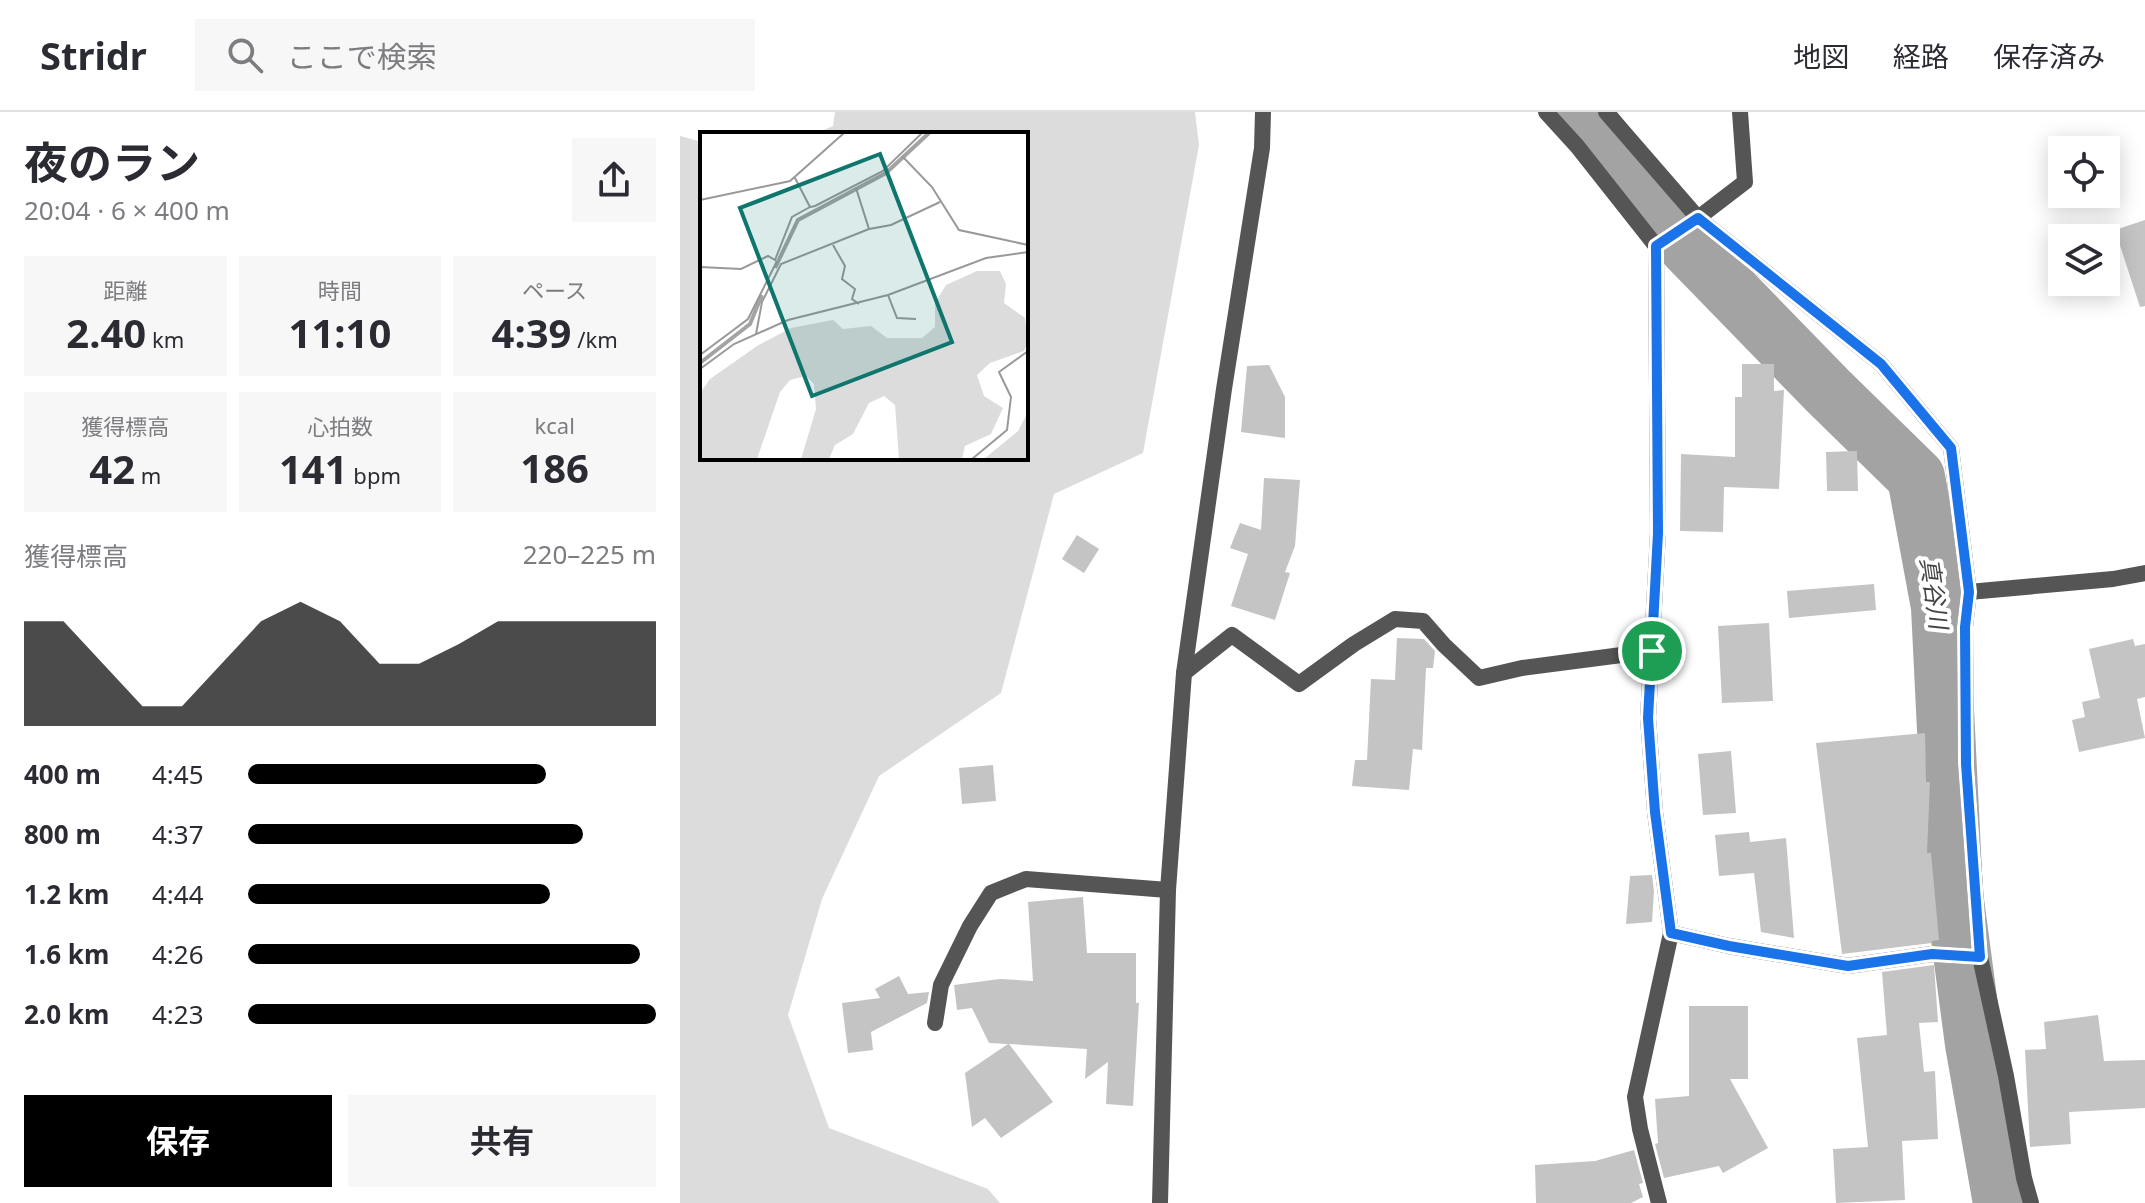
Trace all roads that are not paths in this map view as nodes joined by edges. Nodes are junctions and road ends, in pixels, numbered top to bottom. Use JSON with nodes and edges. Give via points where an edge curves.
{"nodes":[{"id":1,"x":1263,"y":112,"type":"edge"},
{"id":2,"x":1546,"y":112,"type":"edge"},
{"id":3,"x":1606,"y":112,"type":"edge"},
{"id":4,"x":1740,"y":112,"type":"edge"},
{"id":5,"x":1698,"y":218,"type":"junction"},
{"id":6,"x":1656,"y":246,"type":"junction"},
{"id":7,"x":2145,"y":573,"type":"edge"},
{"id":8,"x":1969,"y":592,"type":"junction"},
{"id":9,"x":1652,"y":651,"type":"junction"},
{"id":10,"x":1184,"y":673,"type":"junction"},
{"id":11,"x":1168,"y":890,"type":"junction"},
{"id":12,"x":1671,"y":933,"type":"junction"},
{"id":13,"x":1979,"y":957,"type":"junction"},
{"id":14,"x":935,"y":1023,"type":"dead end"},
{"id":15,"x":1160,"y":1203,"type":"edge"},
{"id":16,"x":1659,"y":1203,"type":"edge"},
{"id":17,"x":2031,"y":1203,"type":"edge"}],
"edges":[{"from":1,"to":10,"type":"street","via":[[1262,148]]},
{"from":2,"to":6,"type":"street"},
{"from":3,"to":5,"type":"street"},
{"from":4,"to":5,"type":"street","via":[[1745,182]]},
{"from":5,"to":6,"type":"street"},
{"from":5,"to":8,"type":"street","via":[[1881,364],[1951,448]]},
{"from":6,"to":9,"type":"street","via":[[1658,533]]},
{"from":7,"to":8,"type":"street"},
{"from":8,"to":13,"type":"street","via":[[1966,764]]},
{"from":9,"to":10,"type":"street","via":[[1479,678],[1423,621],[1395,619],[1299,684],[1232,635]]},
{"from":9,"to":12,"type":"street","via":[[1648,718]]},
{"from":10,"to":11,"type":"street"},
{"from":11,"to":14,"type":"street","via":[[1026,879],[991,893],[941,985]]},
{"from":11,"to":15,"type":"street"},
{"from":12,"to":13,"type":"street","via":[[1848,966],[1932,954]]},
{"from":12,"to":16,"type":"street","via":[[1635,1097]]},
{"from":13,"to":17,"type":"street"}]}
